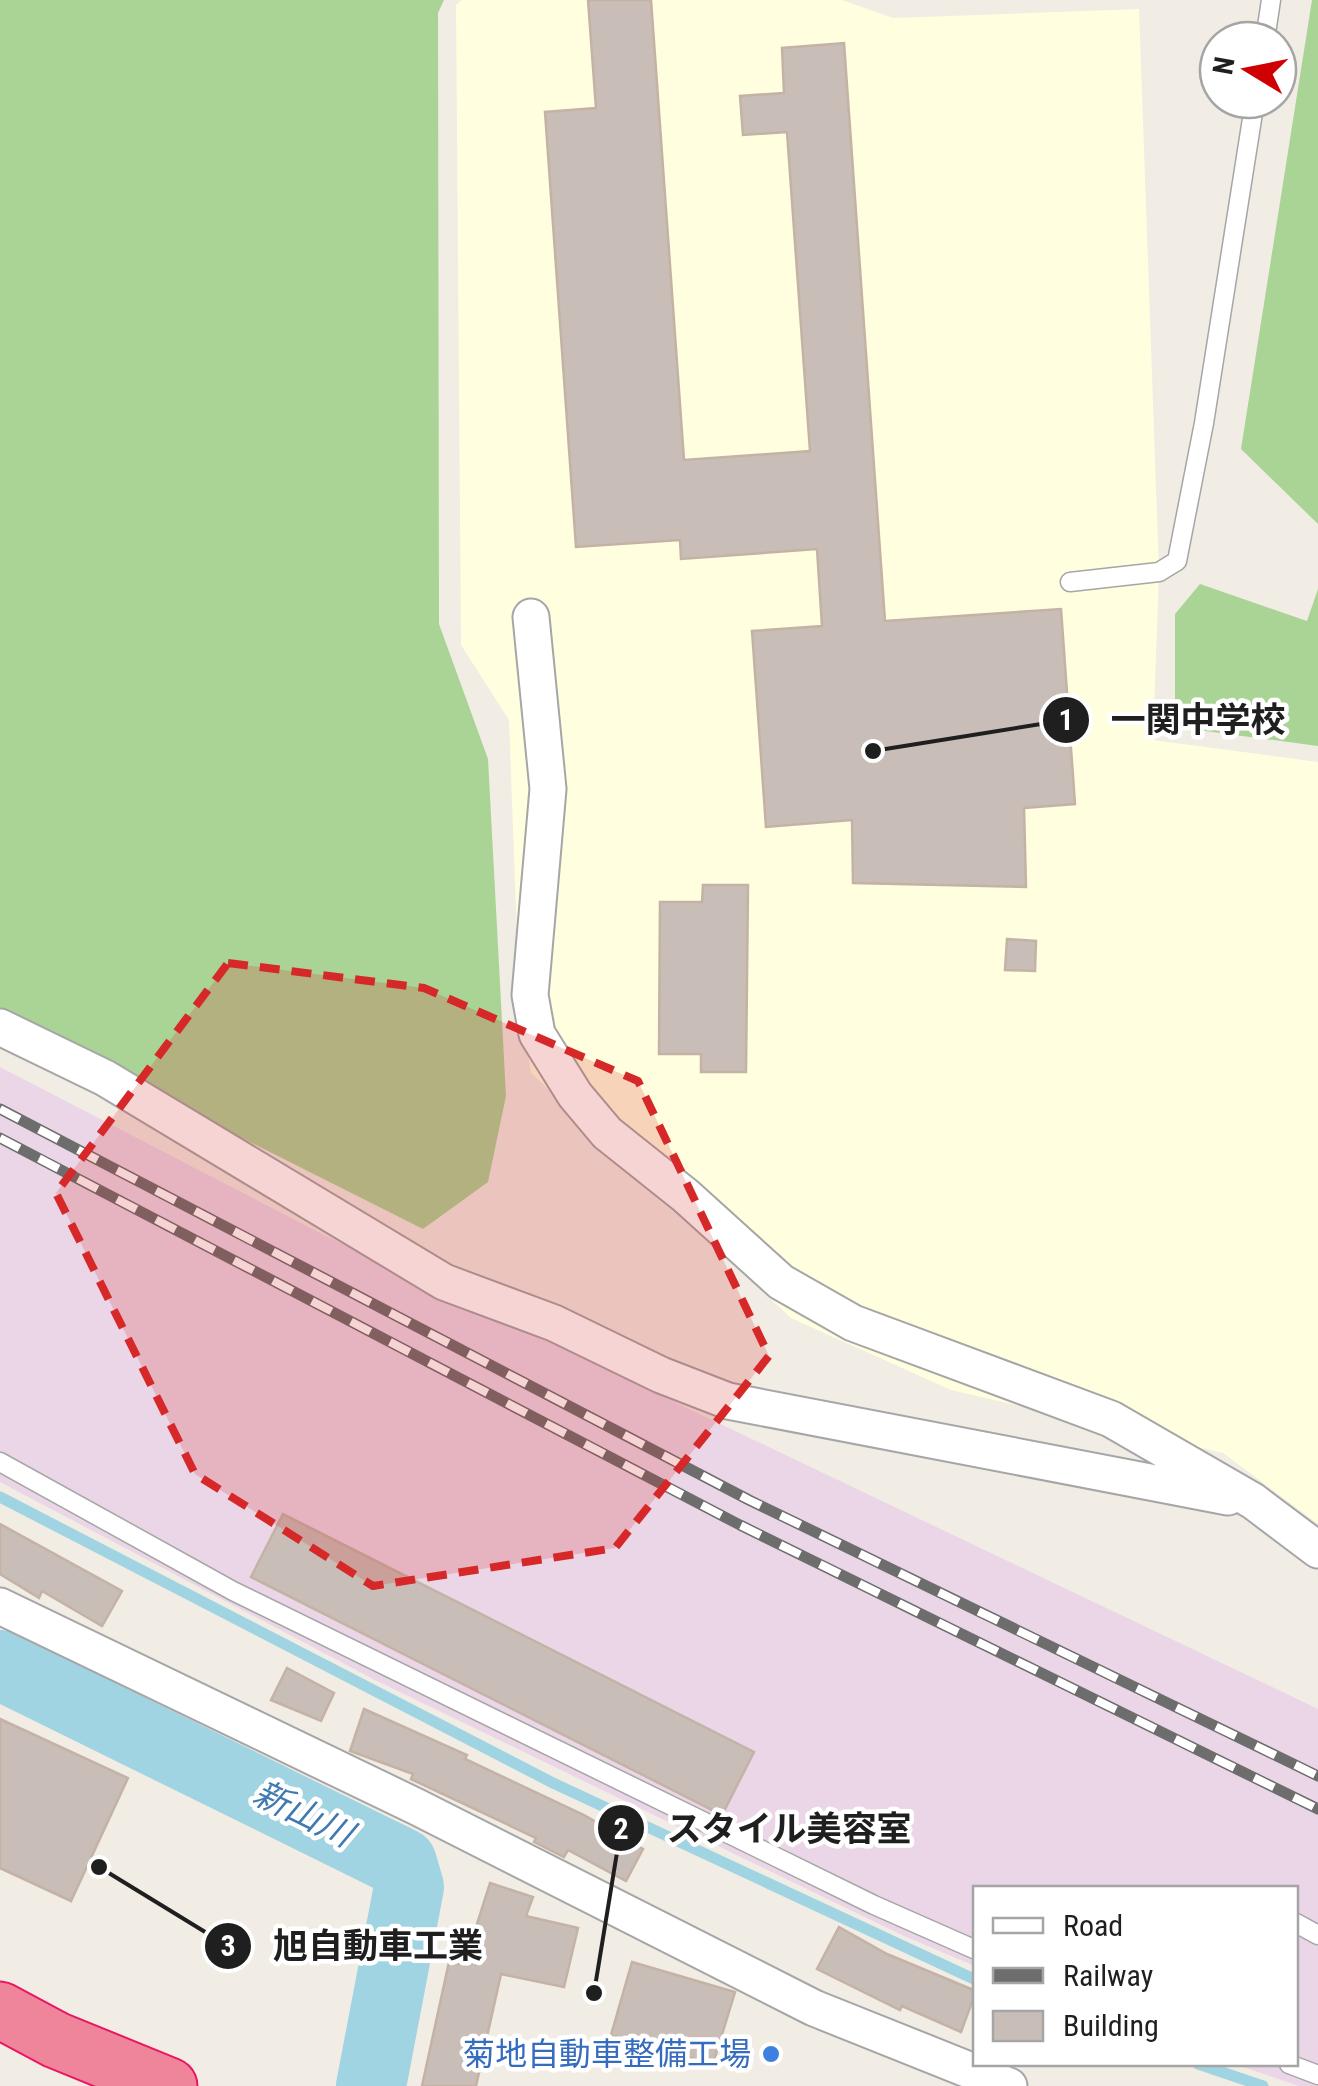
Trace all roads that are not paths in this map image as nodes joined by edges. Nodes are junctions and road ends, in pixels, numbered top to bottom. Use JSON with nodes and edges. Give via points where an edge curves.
{"nodes":[{"id":1,"x":1253,"y":120,"type":"edge"},
{"id":2,"x":1070,"y":582,"type":"dead end"},
{"id":3,"x":531,"y":617,"type":"dead end"},
{"id":4,"x":0,"y":1027,"type":"edge"},
{"id":5,"x":0,"y":1462,"type":"edge"},
{"id":6,"x":1253,"y":1502,"type":"junction"},
{"id":7,"x":1318,"y":1550,"type":"edge"},
{"id":8,"x":0,"y":1606,"type":"edge"},
{"id":9,"x":973,"y":1949,"type":"edge"},
{"id":10,"x":0,"y":2010,"type":"edge"},
{"id":11,"x":168,"y":2086,"type":"edge"},
{"id":12,"x":1009,"y":2086,"type":"edge"}],
"edges":[{"from":1,"to":2,"type":"lane","via":[[1176,561],[1159,572]]},
{"from":3,"to":6,"type":"street","via":[[548,789],[530,995],[537,1034],[575,1095],[608,1133],[780,1282],[853,1322],[1111,1419]]},
{"from":4,"to":6,"type":"street","via":[[105,1078],[444,1282],[728,1401]]},
{"from":5,"to":9,"type":"lane","via":[[233,1591]]},
{"from":6,"to":7,"type":"street"},
{"from":8,"to":12,"type":"street","via":[[814,2008]]},
{"from":10,"to":11,"type":"highway"}]}
